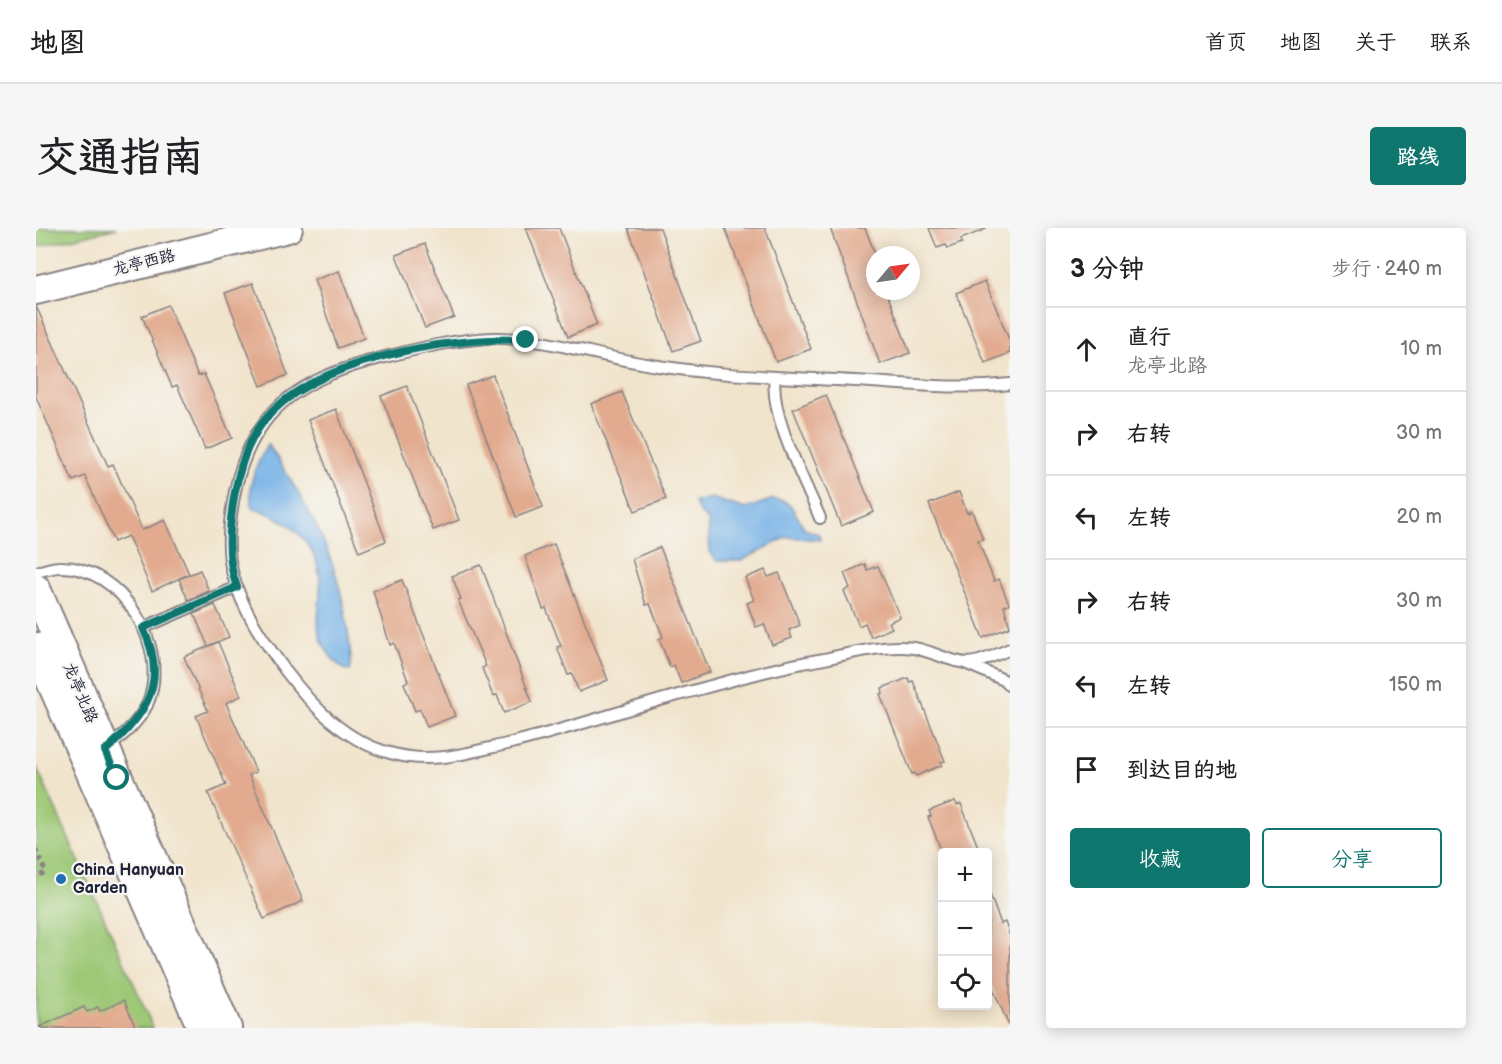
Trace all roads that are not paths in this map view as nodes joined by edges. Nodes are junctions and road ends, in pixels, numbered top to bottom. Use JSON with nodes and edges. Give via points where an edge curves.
{"nodes":[{"id":1,"x":288,"y":228,"type":"edge"},
{"id":2,"x":36,"y":290,"type":"edge"},
{"id":3,"x":775,"y":376,"type":"junction"},
{"id":4,"x":1010,"y":384,"type":"edge"},
{"id":5,"x":820,"y":518,"type":"dead end"},
{"id":6,"x":36,"y":572,"type":"edge"},
{"id":7,"x":237,"y":587,"type":"junction"},
{"id":8,"x":36,"y":589,"type":"edge"},
{"id":9,"x":143,"y":628,"type":"junction"},
{"id":10,"x":36,"y":647,"type":"edge"},
{"id":11,"x":1010,"y":649,"type":"edge"},
{"id":12,"x":964,"y":663,"type":"junction"},
{"id":13,"x":1010,"y":686,"type":"edge"},
{"id":14,"x":105,"y":751,"type":"junction"},
{"id":15,"x":202,"y":1028,"type":"edge"},
{"id":16,"x":227,"y":1028,"type":"edge"}],
"edges":[{"from":1,"to":2,"type":"main road","name":"龙亭西路"},
{"from":3,"to":4,"type":"lane","via":[[958,387]]},
{"from":3,"to":5,"type":"lane","via":[[777,414]]},
{"from":3,"to":7,"type":"lane","via":[[648,365],[526,340],[492,338],[409,352],[338,370],[279,405],[249,444],[238,475],[229,538]]},
{"from":6,"to":9,"type":"lane","via":[[59,567],[91,575],[123,598]]},
{"from":7,"to":9,"type":"lane"},
{"from":7,"to":12,"type":"lane","via":[[256,628],[310,703],[356,739],[390,753],[425,759],[452,758],[571,729],[682,694],[820,659],[912,648]]},
{"from":8,"to":14,"type":"main road","name":"龙亭北路"},
{"from":9,"to":14,"type":"lane","via":[[154,664],[147,705],[132,727]]},
{"from":10,"to":15,"type":"main road","name":"龙亭北路"},
{"from":11,"to":12,"type":"lane","via":[[981,661]]},
{"from":12,"to":13,"type":"lane"},
{"from":14,"to":16,"type":"main road","name":"龙亭北路"}]}
